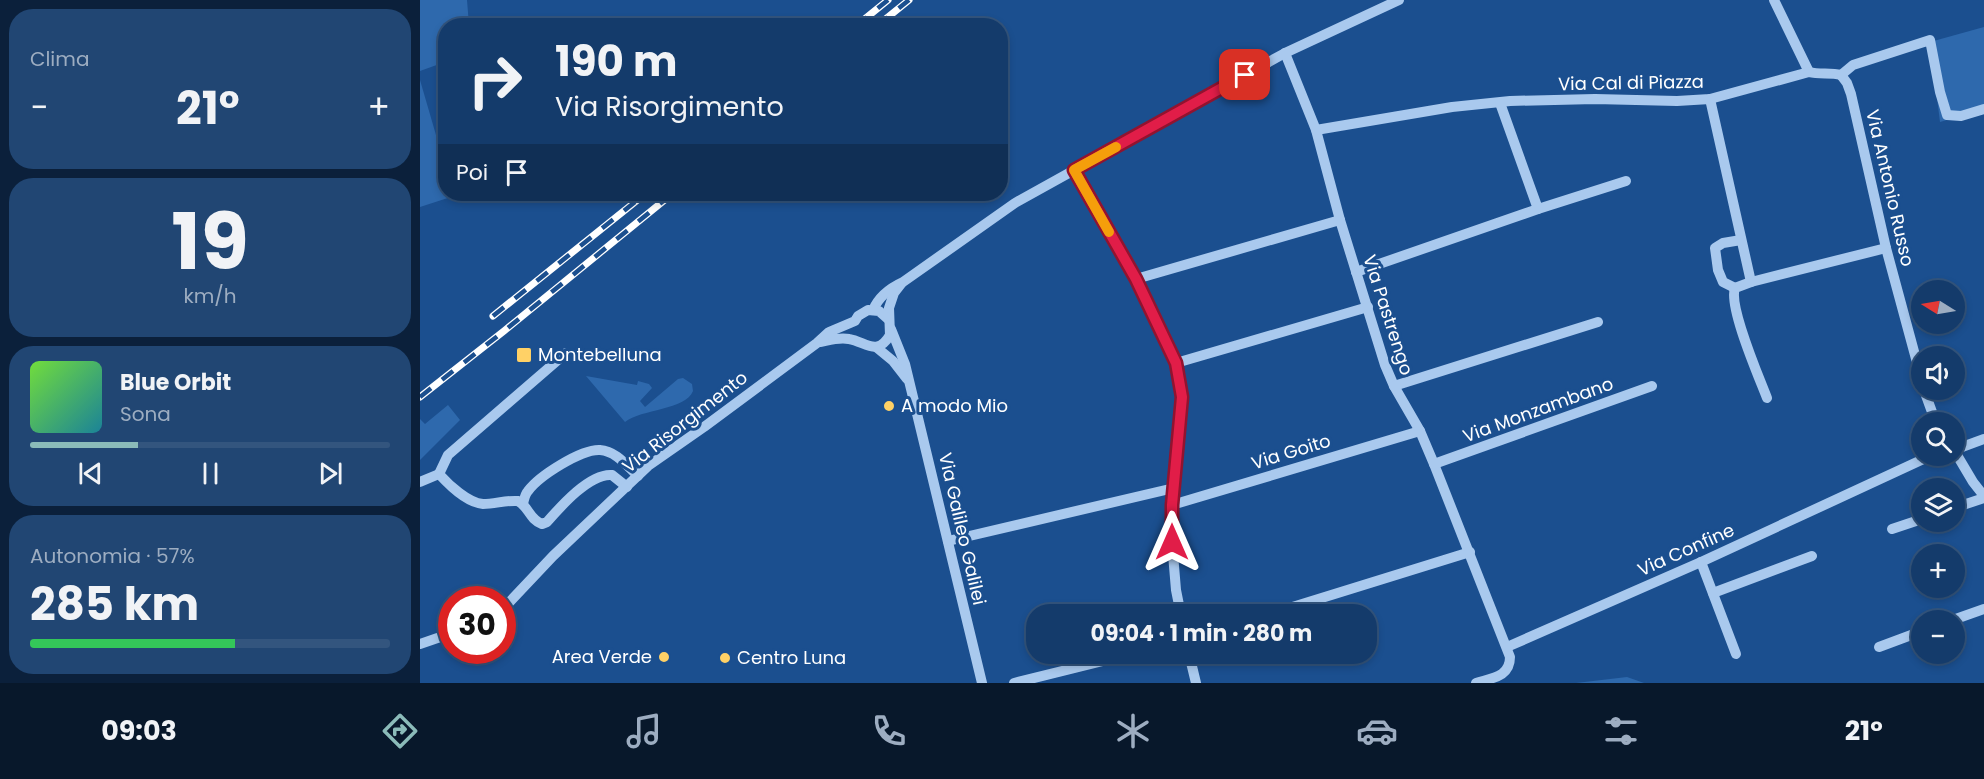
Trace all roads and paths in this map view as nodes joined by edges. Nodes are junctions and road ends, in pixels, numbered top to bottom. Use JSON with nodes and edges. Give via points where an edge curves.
{"nodes":[{"id":1,"x":1399,"y":0,"type":"edge"},
{"id":2,"x":1773,"y":0,"type":"edge"},
{"id":3,"x":1285,"y":53,"type":"junction"},
{"id":4,"x":1809,"y":72,"type":"junction"},
{"id":5,"x":1841,"y":75,"type":"junction"},
{"id":6,"x":1710,"y":99,"type":"junction"},
{"id":7,"x":1500,"y":103,"type":"junction"},
{"id":8,"x":1984,"y":109,"type":"edge"},
{"id":9,"x":1316,"y":130,"type":"junction"},
{"id":10,"x":1074,"y":170,"type":"junction"},
{"id":11,"x":1626,"y":181,"type":"dead end"},
{"id":12,"x":1538,"y":209,"type":"junction"},
{"id":13,"x":1340,"y":220,"type":"junction"},
{"id":14,"x":1741,"y":240,"type":"junction"},
{"id":15,"x":1886,"y":248,"type":"junction"},
{"id":16,"x":1356,"y":272,"type":"junction"},
{"id":17,"x":1136,"y":279,"type":"junction"},
{"id":18,"x":903,"y":282,"type":"junction"},
{"id":19,"x":1751,"y":282,"type":"junction"},
{"id":20,"x":1735,"y":288,"type":"junction"},
{"id":21,"x":1368,"y":307,"type":"junction"},
{"id":22,"x":873,"y":310,"type":"junction"},
{"id":23,"x":855,"y":321,"type":"junction"},
{"id":24,"x":1599,"y":322,"type":"dead end"},
{"id":25,"x":890,"y":324,"type":"junction"},
{"id":26,"x":859,"y":342,"type":"junction"},
{"id":27,"x":817,"y":343,"type":"junction"},
{"id":28,"x":1911,"y":346,"type":"edge"},
{"id":29,"x":876,"y":347,"type":"junction"},
{"id":30,"x":566,"y":353,"type":"dead end"},
{"id":31,"x":1176,"y":363,"type":"junction"},
{"id":32,"x":909,"y":383,"type":"junction"},
{"id":33,"x":1394,"y":386,"type":"junction"},
{"id":34,"x":1652,"y":386,"type":"dead end"},
{"id":35,"x":1767,"y":398,"type":"dead end"},
{"id":36,"x":1420,"y":431,"type":"junction"},
{"id":37,"x":1984,"y":439,"type":"edge"},
{"id":38,"x":1965,"y":446,"type":"edge"},
{"id":39,"x":1434,"y":464,"type":"junction"},
{"id":40,"x":1911,"y":465,"type":"edge"},
{"id":41,"x":1964,"y":466,"type":"edge"},
{"id":42,"x":439,"y":474,"type":"junction"},
{"id":43,"x":638,"y":476,"type":"junction"},
{"id":44,"x":420,"y":482,"type":"edge"},
{"id":45,"x":627,"y":487,"type":"junction"},
{"id":46,"x":1174,"y":488,"type":"junction"},
{"id":47,"x":1984,"y":497,"type":"edge"},
{"id":48,"x":523,"y":504,"type":"junction"},
{"id":49,"x":1965,"y":504,"type":"edge"},
{"id":50,"x":1172,"y":505,"type":"junction"},
{"id":51,"x":1911,"y":522,"type":"edge"},
{"id":52,"x":1892,"y":528,"type":"dead end"},
{"id":53,"x":948,"y":541,"type":"junction"},
{"id":54,"x":1470,"y":552,"type":"junction"},
{"id":55,"x":1812,"y":556,"type":"dead end"},
{"id":56,"x":1701,"y":562,"type":"junction"},
{"id":57,"x":1713,"y":593,"type":"junction"},
{"id":58,"x":516,"y":595,"type":"edge"},
{"id":59,"x":1179,"y":604,"type":"edge"},
{"id":60,"x":1302,"y":604,"type":"edge"},
{"id":61,"x":1984,"y":609,"type":"edge"},
{"id":62,"x":1965,"y":616,"type":"edge"},
{"id":63,"x":1911,"y":635,"type":"edge"},
{"id":64,"x":438,"y":638,"type":"edge"},
{"id":65,"x":420,"y":644,"type":"edge"},
{"id":66,"x":1507,"y":647,"type":"junction"},
{"id":67,"x":1879,"y":647,"type":"dead end"},
{"id":68,"x":1736,"y":654,"type":"dead end"},
{"id":69,"x":1091,"y":664,"type":"edge"},
{"id":70,"x":1191,"y":664,"type":"edge"},
{"id":71,"x":982,"y":683,"type":"edge"},
{"id":72,"x":1014,"y":683,"type":"edge"},
{"id":73,"x":1196,"y":683,"type":"edge"},
{"id":74,"x":1476,"y":683,"type":"edge"}],
"edges":[{"from":1,"to":3,"type":"street","name":"Via Risorgimento"},
{"from":2,"to":4,"type":"street"},
{"from":3,"to":9,"type":"street","name":"Via Pastrengo"},
{"from":3,"to":10,"type":"street","name":"Via Risorgimento"},
{"from":4,"to":5,"type":"street","name":"Via Cal di Piazza"},
{"from":4,"to":6,"type":"street","name":"Via Cal di Piazza"},
{"from":5,"to":8,"type":"street","via":[[1853,65],[1930,40],[1947,115],[1961,116]]},
{"from":5,"to":15,"type":"street","name":"Via Antonio Russo","via":[[1851,94]]},
{"from":6,"to":7,"type":"street","name":"Via Cal di Piazza"},
{"from":6,"to":14,"type":"street"},
{"from":7,"to":9,"type":"street","name":"Via Cal di Piazza"},
{"from":7,"to":12,"type":"street"},
{"from":9,"to":13,"type":"street","name":"Via Pastrengo"},
{"from":10,"to":17,"type":"street"},
{"from":10,"to":18,"type":"street","name":"Via Risorgimento","via":[[1016,203]]},
{"from":11,"to":12,"type":"street"},
{"from":12,"to":16,"type":"street"},
{"from":13,"to":16,"type":"street","name":"Via Pastrengo"},
{"from":13,"to":17,"type":"street"},
{"from":14,"to":19,"type":"street"},
{"from":14,"to":20,"type":"street","via":[[1723,243],[1715,249],[1723,282]]},
{"from":15,"to":19,"type":"street"},
{"from":15,"to":28,"type":"street","name":"Via Antonio Russo"},
{"from":16,"to":21,"type":"street","name":"Via Pastrengo"},
{"from":17,"to":31,"type":"street"},
{"from":18,"to":22,"type":"street","name":"Via Risorgimento","via":[[886,292]]},
{"from":18,"to":25,"type":"street","name":"Via Risorgimento","via":[[891,300]]},
{"from":19,"to":20,"type":"street"},
{"from":20,"to":35,"type":"street","via":[[1732,294],[1736,313]]},
{"from":21,"to":31,"type":"street"},
{"from":21,"to":33,"type":"street","name":"Via Pastrengo"},
{"from":22,"to":23,"type":"street","name":"Via Risorgimento","via":[[863,312]]},
{"from":22,"to":25,"type":"street","via":[[879,311]]},
{"from":23,"to":26,"type":"street","via":[[854,332]]},
{"from":23,"to":27,"type":"street","name":"Via Risorgimento","via":[[829,332]]},
{"from":24,"to":33,"type":"street"},
{"from":25,"to":29,"type":"street","name":"Via Risorgimento","via":[[887,340]]},
{"from":25,"to":32,"type":"street","name":"Via Galileo Galilei","via":[[903,354]]},
{"from":26,"to":27,"type":"street","name":"Via Risorgimento","via":[[840,338]]},
{"from":26,"to":29,"type":"street","name":"Via Risorgimento"},
{"from":27,"to":43,"type":"street","name":"Via Risorgimento"},
{"from":29,"to":32,"type":"street","name":"Via Galileo Galilei","via":[[894,361]]},
{"from":30,"to":42,"type":"street","via":[[448,455]]},
{"from":31,"to":46,"type":"street","via":[[1182,397]]},
{"from":32,"to":53,"type":"street","name":"Via Galileo Galilei"},
{"from":33,"to":36,"type":"street","name":"Via Pastrengo"},
{"from":34,"to":39,"type":"street","name":"Via Monzambano"},
{"from":36,"to":39,"type":"street","name":"Via Pastrengo"},
{"from":36,"to":50,"type":"street","name":"Via Goito"},
{"from":37,"to":38,"type":"street"},
{"from":39,"to":54,"type":"street","name":"Via Pastrengo"},
{"from":40,"to":56,"type":"street","name":"Via Confine"},
{"from":41,"to":47,"type":"street"},
{"from":42,"to":44,"type":"street"},
{"from":42,"to":48,"type":"street","via":[[477,503]]},
{"from":43,"to":45,"type":"street","name":"Via Risorgimento"},
{"from":43,"to":48,"type":"street","via":[[618,457],[600,450],[584,453],[540,479],[528,490]]},
{"from":45,"to":48,"type":"street","via":[[612,475],[601,476],[581,488],[542,524],[532,519]]},
{"from":45,"to":58,"type":"street","name":"Via Risorgimento"},
{"from":46,"to":50,"type":"street"},
{"from":46,"to":53,"type":"street"},
{"from":47,"to":49,"type":"street"},
{"from":50,"to":59,"type":"street"},
{"from":51,"to":52,"type":"street"},
{"from":53,"to":71,"type":"street","name":"Via Galileo Galilei"},
{"from":54,"to":60,"type":"street"},
{"from":54,"to":66,"type":"street","name":"Via Pastrengo"},
{"from":55,"to":57,"type":"street"},
{"from":56,"to":57,"type":"street"},
{"from":56,"to":66,"type":"street","name":"Via Confine"},
{"from":57,"to":68,"type":"street"},
{"from":61,"to":62,"type":"street"},
{"from":63,"to":67,"type":"street"},
{"from":64,"to":65,"type":"street"},
{"from":66,"to":74,"type":"street","via":[[1510,666],[1505,674]]},
{"from":69,"to":72,"type":"street"},
{"from":70,"to":73,"type":"street"}]}
